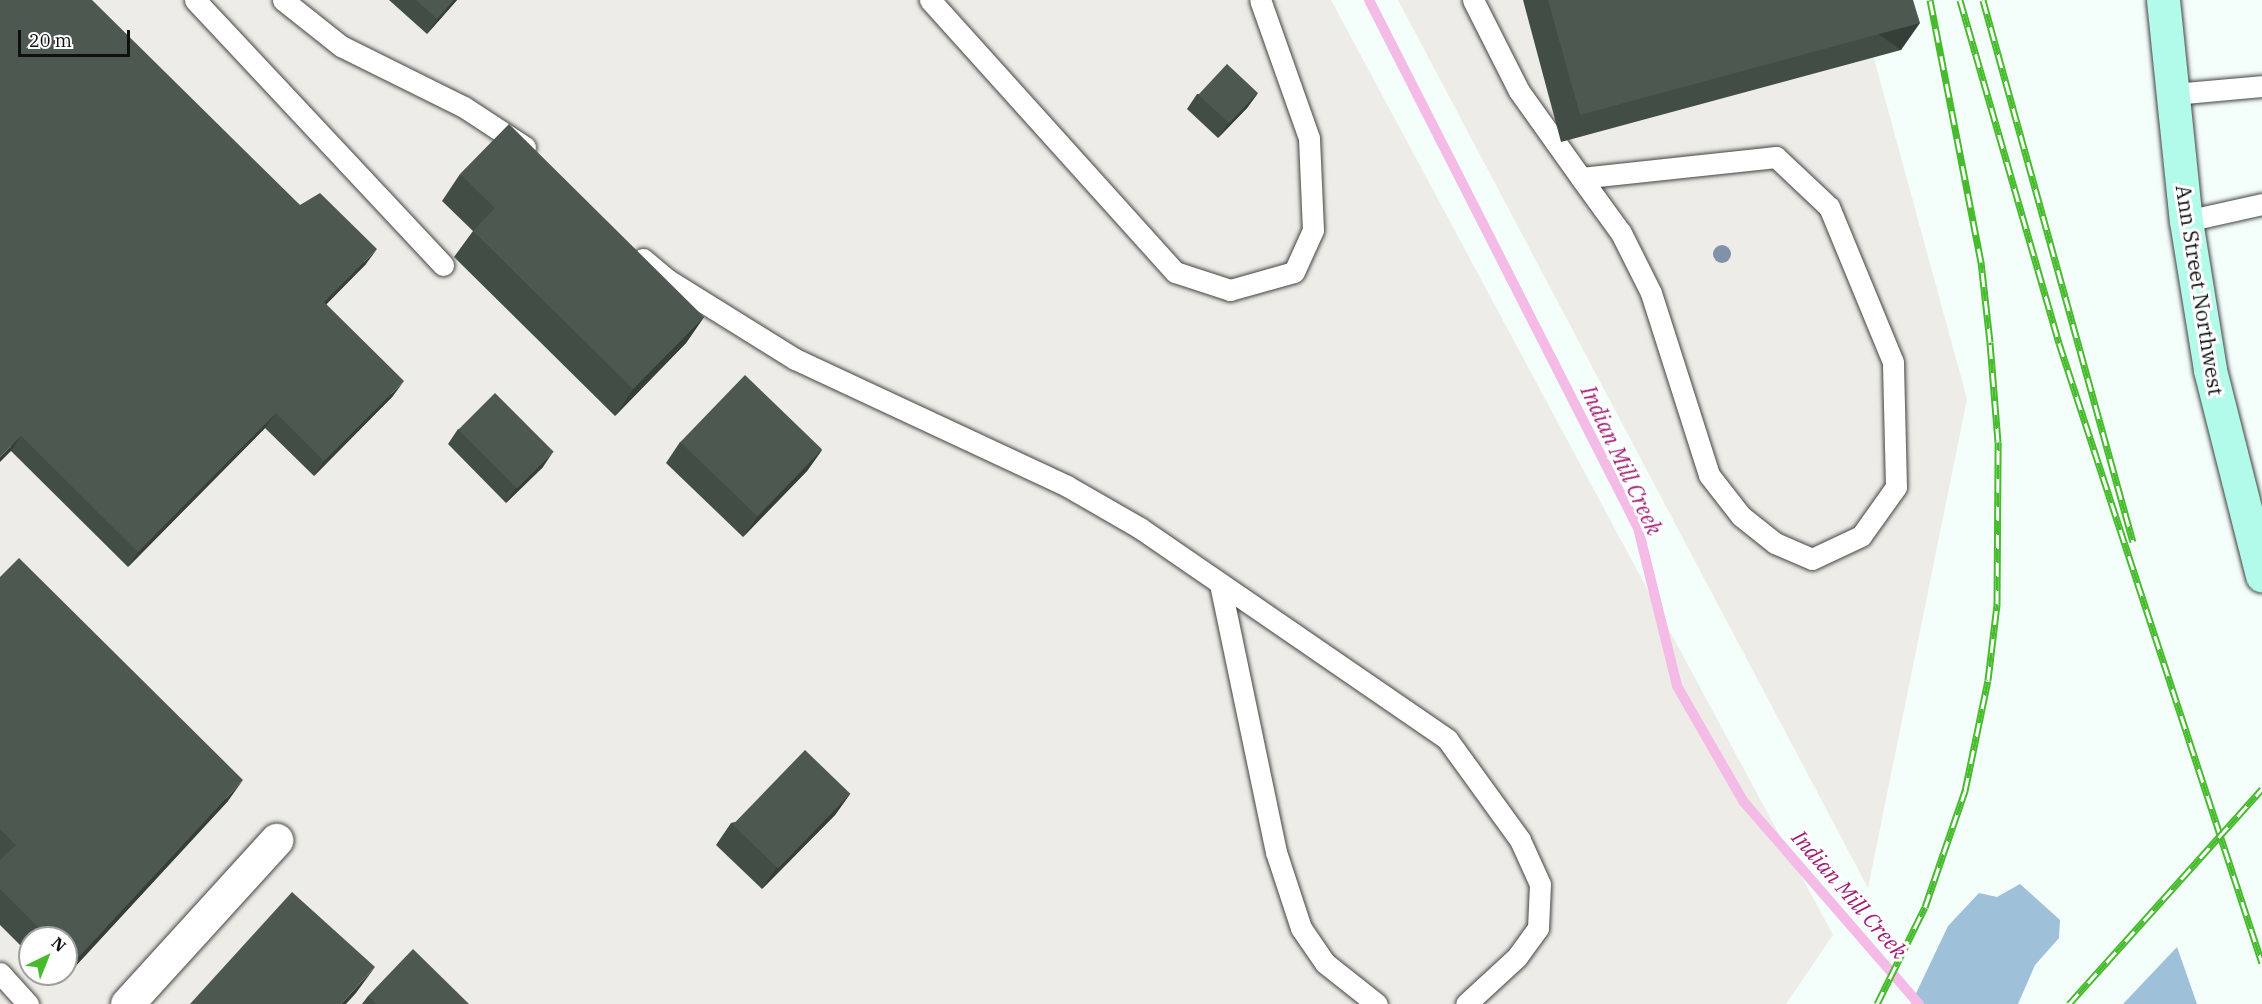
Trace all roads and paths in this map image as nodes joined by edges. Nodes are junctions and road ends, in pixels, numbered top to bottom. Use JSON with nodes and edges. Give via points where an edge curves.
{"nodes":[{"id":1,"x":195,"y":0,"type":"edge"},
{"id":2,"x":283,"y":0,"type":"edge"},
{"id":3,"x":930,"y":0,"type":"edge"},
{"id":4,"x":1260,"y":0,"type":"edge"},
{"id":5,"x":1473,"y":0,"type":"edge"},
{"id":6,"x":2163,"y":0,"type":"edge"},
{"id":7,"x":2262,"y":86,"type":"edge"},
{"id":8,"x":2173,"y":94,"type":"junction"},
{"id":9,"x":545,"y":163,"type":"edge"},
{"id":10,"x":1581,"y":178,"type":"junction"},
{"id":11,"x":2262,"y":204,"type":"edge"},
{"id":12,"x":2186,"y":221,"type":"junction"},
{"id":13,"x":626,"y":244,"type":"edge"},
{"id":14,"x":443,"y":265,"type":"dead end"},
{"id":15,"x":2262,"y":576,"type":"edge"},
{"id":16,"x":1220,"y":584,"type":"junction"},
{"id":17,"x":276,"y":840,"type":"dead end"},
{"id":18,"x":0,"y":973,"type":"edge"},
{"id":19,"x":28,"y":1004,"type":"edge"},
{"id":20,"x":127,"y":1004,"type":"edge"},
{"id":21,"x":1377,"y":1004,"type":"edge"},
{"id":22,"x":1466,"y":1004,"type":"edge"}],
"edges":[{"from":1,"to":14,"type":"lane"},
{"from":2,"to":9,"type":"lane","via":[[341,46],[464,106],[508,133]]},
{"from":3,"to":4,"type":"lane","via":[[1175,272],[1230,290],[1294,272],[1312,230],[1309,138]]},
{"from":5,"to":10,"type":"lane","via":[[1519,92]]},
{"from":6,"to":8,"type":"main road","name":"Ann Street Northwest"},
{"from":7,"to":8,"type":"lane"},
{"from":8,"to":12,"type":"main road","name":"Ann Street Northwest"},
{"from":10,"to":10,"type":"lane","via":[[1621,233],[1651,293],[1709,475],[1741,516],[1775,543],[1812,559],[1861,536],[1896,487],[1893,362],[1829,207],[1776,157]]},
{"from":11,"to":12,"type":"lane"},
{"from":12,"to":15,"type":"main road","name":"Ann Street Northwest","via":[[2210,370]]},
{"from":13,"to":16,"type":"lane","via":[[668,280],[795,359],[1067,486],[1140,528]]},
{"from":16,"to":21,"type":"lane","via":[[1276,852],[1301,928],[1325,963]]},
{"from":16,"to":22,"type":"lane","via":[[1447,739],[1520,840],[1540,884],[1538,928],[1516,957]]},
{"from":17,"to":20,"type":"street"},
{"from":18,"to":19,"type":"lane"}]}
